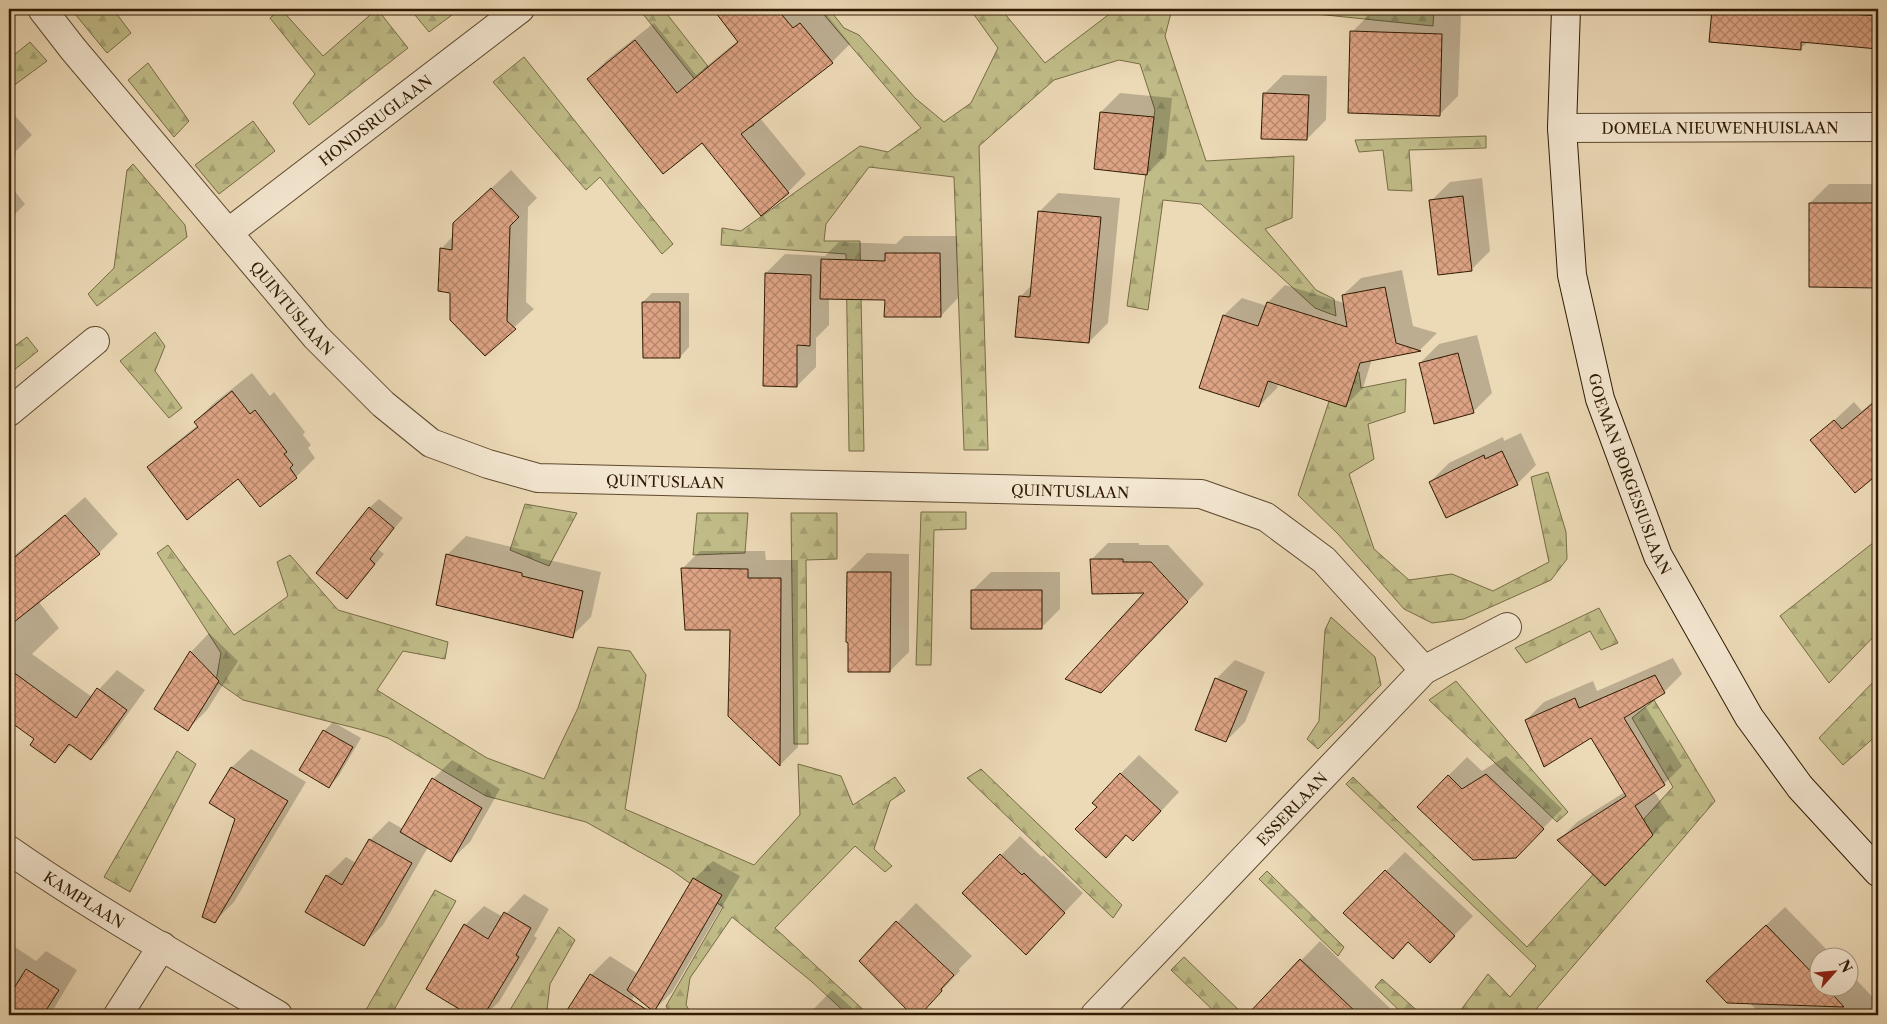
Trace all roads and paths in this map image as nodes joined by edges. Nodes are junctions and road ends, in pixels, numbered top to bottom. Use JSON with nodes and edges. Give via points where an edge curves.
{"nodes":[{"id":1,"x":42,"y":9,"type":"edge"},
{"id":2,"x":520,"y":9,"type":"edge"},
{"id":3,"x":1566,"y":9,"type":"edge"},
{"id":4,"x":1878,"y":127,"type":"edge"},
{"id":5,"x":1562,"y":128,"type":"junction"},
{"id":6,"x":229,"y":232,"type":"junction"},
{"id":7,"x":95,"y":341,"type":"dead end"},
{"id":8,"x":9,"y":412,"type":"edge"},
{"id":9,"x":1506,"y":627,"type":"dead end"},
{"id":10,"x":1424,"y":670,"type":"junction"},
{"id":11,"x":9,"y":850,"type":"edge"},
{"id":12,"x":1878,"y":872,"type":"edge"},
{"id":13,"x":162,"y":946,"type":"junction"},
{"id":14,"x":118,"y":1015,"type":"edge"},
{"id":15,"x":278,"y":1015,"type":"edge"},
{"id":16,"x":1095,"y":1015,"type":"edge"}],
"edges":[{"from":1,"to":6,"type":"street","name":"QUINTUSLAAN","via":[[73,50]]},
{"from":2,"to":6,"type":"street","name":"HONDSRUGLAAN"},
{"from":3,"to":5,"type":"street","name":"GOEMAN BORGESIUSLAAN"},
{"from":4,"to":5,"type":"street","name":"DOMELA NIEUWENHUISLAAN"},
{"from":5,"to":12,"type":"street","name":"GOEMAN BORGESIUSLAAN","via":[[1572,275],[1600,399],[1658,556],[1749,717],[1800,787]]},
{"from":6,"to":10,"type":"street","name":"QUINTUSLAAN","via":[[316,337],[382,404],[430,443],[538,478],[1201,494],[1266,517],[1324,560]]},
{"from":7,"to":8,"type":"street"},
{"from":9,"to":10,"type":"street","name":"ESSERLAAN"},
{"from":10,"to":16,"type":"street","name":"ESSERLAAN"},
{"from":11,"to":13,"type":"street","name":"KAMPLAAN"},
{"from":13,"to":14,"type":"street"},
{"from":13,"to":15,"type":"street","name":"KAMPLAAN"}]}
